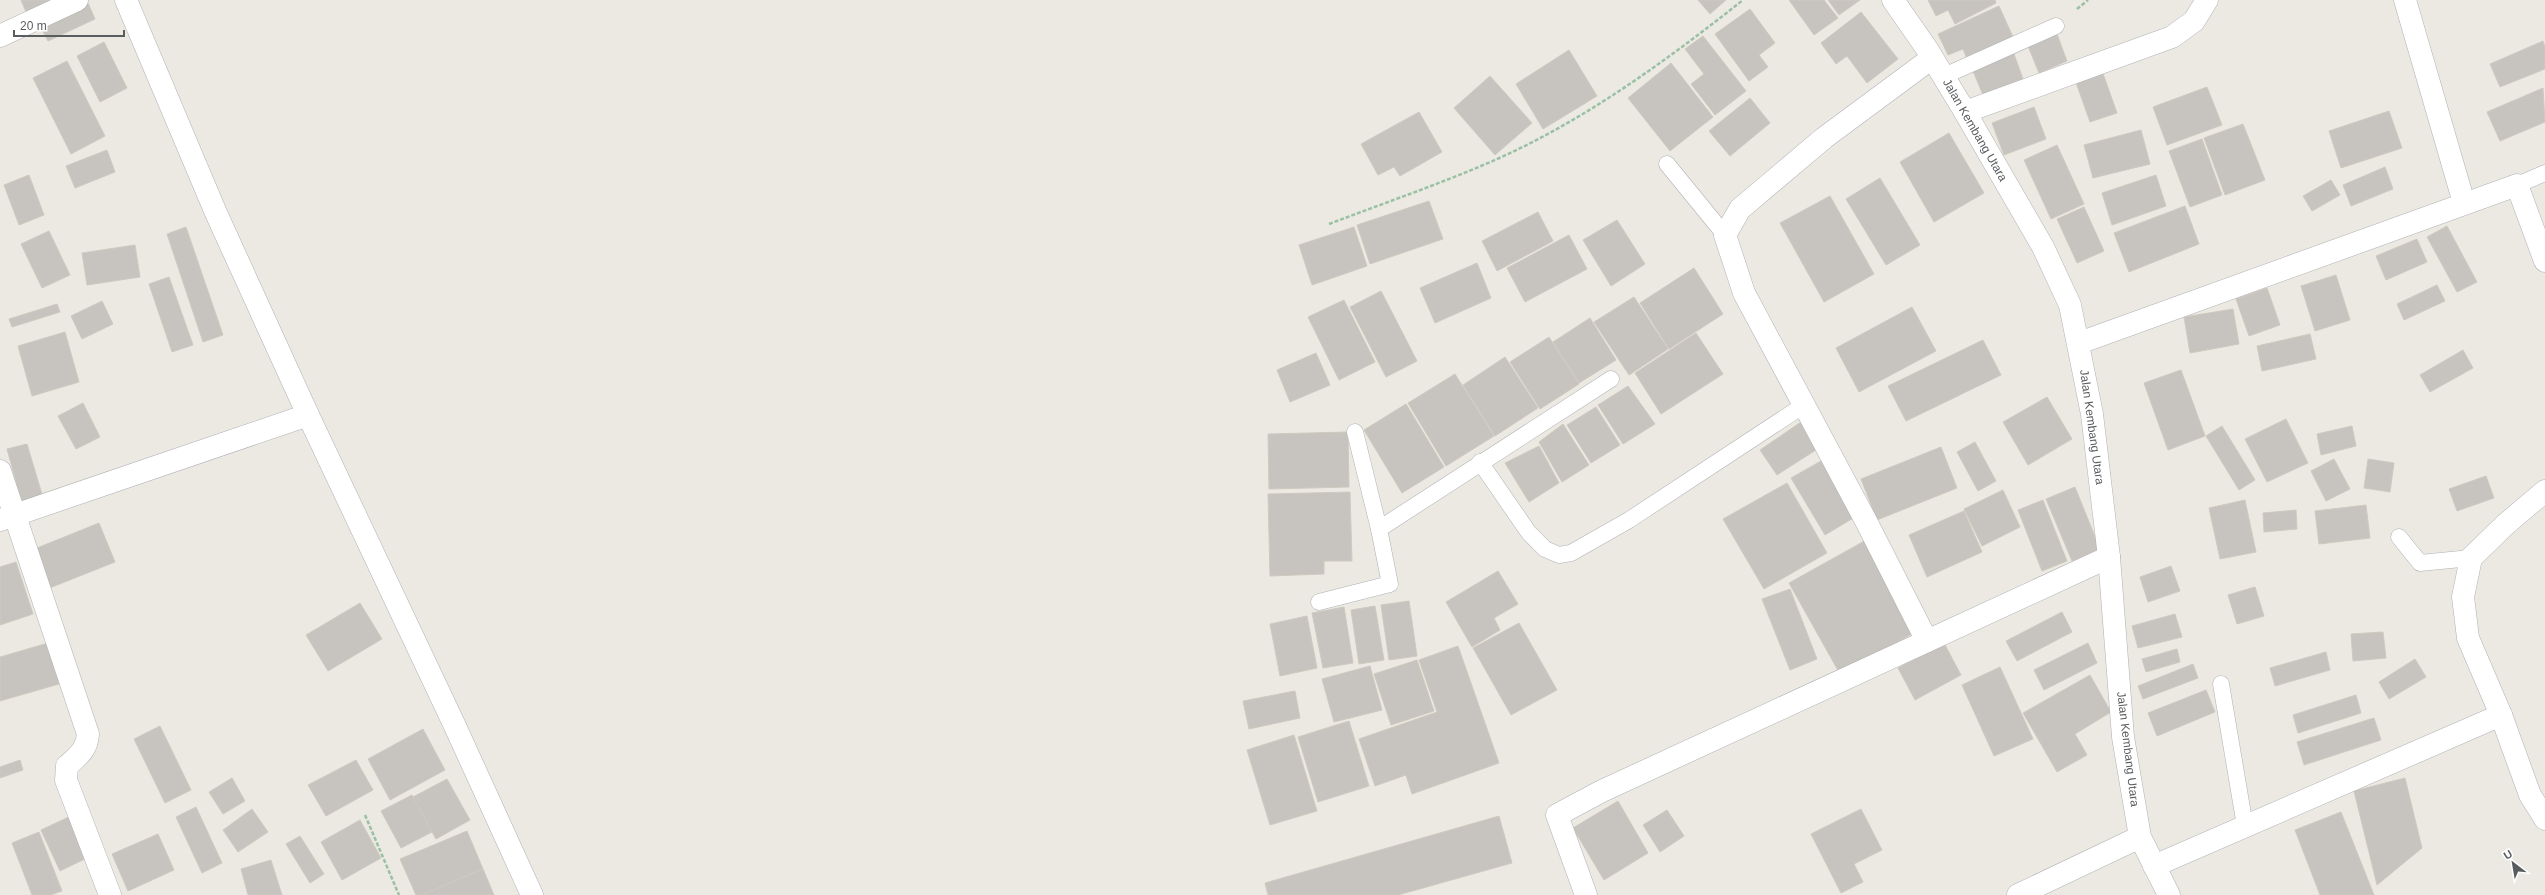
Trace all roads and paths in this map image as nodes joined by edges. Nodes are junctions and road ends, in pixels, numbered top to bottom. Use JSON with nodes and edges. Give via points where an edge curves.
{"nodes":[{"id":1,"x":77,"y":0,"type":"edge"},
{"id":2,"x":126,"y":0,"type":"edge"},
{"id":3,"x":1743,"y":0,"type":"edge"},
{"id":4,"x":1893,"y":0,"type":"edge"},
{"id":5,"x":2208,"y":0,"type":"edge"},
{"id":6,"x":2405,"y":0,"type":"edge"},
{"id":7,"x":2056,"y":26,"type":"dead end"},
{"id":8,"x":0,"y":36,"type":"edge"},
{"id":9,"x":1938,"y":67,"type":"junction"},
{"id":10,"x":1965,"y":112,"type":"junction"},
{"id":11,"x":1667,"y":164,"type":"dead end"},
{"id":12,"x":2545,"y":173,"type":"edge"},
{"id":13,"x":2517,"y":185,"type":"junction"},
{"id":14,"x":2464,"y":203,"type":"junction"},
{"id":15,"x":1329,"y":224,"type":"dead end"},
{"id":16,"x":1725,"y":235,"type":"junction"},
{"id":17,"x":2545,"y":261,"type":"edge"},
{"id":18,"x":2079,"y":343,"type":"junction"},
{"id":19,"x":1611,"y":379,"type":"dead end"},
{"id":20,"x":1804,"y":405,"type":"junction"},
{"id":21,"x":308,"y":415,"type":"junction"},
{"id":22,"x":1355,"y":432,"type":"dead end"},
{"id":23,"x":1480,"y":462,"type":"junction"},
{"id":24,"x":0,"y":471,"type":"edge"},
{"id":25,"x":2545,"y":492,"type":"edge"},
{"id":26,"x":8,"y":518,"type":"edge"},
{"id":27,"x":1379,"y":529,"type":"junction"},
{"id":28,"x":2399,"y":537,"type":"dead end"},
{"id":29,"x":2109,"y":557,"type":"junction"},
{"id":30,"x":2471,"y":558,"type":"junction"},
{"id":31,"x":1319,"y":602,"type":"dead end"},
{"id":32,"x":1927,"y":641,"type":"junction"},
{"id":33,"x":2222,"y":684,"type":"dead end"},
{"id":34,"x":2501,"y":715,"type":"junction"},
{"id":35,"x":365,"y":815,"type":"dead end"},
{"id":36,"x":2545,"y":819,"type":"edge"},
{"id":37,"x":2245,"y":826,"type":"junction"},
{"id":38,"x":2140,"y":837,"type":"junction"},
{"id":39,"x":2154,"y":866,"type":"junction"},
{"id":40,"x":110,"y":895,"type":"edge"},
{"id":41,"x":398,"y":895,"type":"edge"},
{"id":42,"x":532,"y":895,"type":"edge"},
{"id":43,"x":1586,"y":895,"type":"edge"},
{"id":44,"x":2018,"y":895,"type":"edge"},
{"id":45,"x":2169,"y":895,"type":"edge"}],
"edges":[{"from":1,"to":8,"type":"street"},
{"from":2,"to":21,"type":"street","via":[[216,213]]},
{"from":3,"to":15,"type":"path","via":[[1686,45],[1618,93],[1551,131],[1482,166]]},
{"from":4,"to":9,"type":"street","name":"Jalan Kembang Utara"},
{"from":5,"to":10,"type":"street","via":[[2194,21],[2172,37]]},
{"from":6,"to":14,"type":"street"},
{"from":7,"to":9,"type":"lane"},
{"from":9,"to":10,"type":"street","name":"Jalan Kembang Utara"},
{"from":9,"to":16,"type":"street","via":[[1824,138],[1740,209]]},
{"from":10,"to":18,"type":"street","name":"Jalan Kembang Utara","via":[[2058,276],[2070,304]]},
{"from":11,"to":16,"type":"lane"},
{"from":12,"to":13,"type":"lane"},
{"from":13,"to":14,"type":"street"},
{"from":13,"to":17,"type":"street"},
{"from":14,"to":18,"type":"street"},
{"from":16,"to":20,"type":"street","via":[[1744,293]]},
{"from":18,"to":29,"type":"street","name":"Jalan Kembang Utara","via":[[2092,414]]},
{"from":19,"to":23,"type":"lane"},
{"from":20,"to":23,"type":"lane","via":[[1629,520],[1571,553],[1558,555],[1529,533]]},
{"from":20,"to":32,"type":"street"},
{"from":21,"to":26,"type":"street"},
{"from":21,"to":42,"type":"street"},
{"from":22,"to":27,"type":"lane"},
{"from":23,"to":27,"type":"lane"},
{"from":24,"to":26,"type":"street"},
{"from":25,"to":30,"type":"street","via":[[2506,524]]},
{"from":26,"to":40,"type":"street","via":[[88,734],[83,752],[67,766],[66,780]]},
{"from":27,"to":31,"type":"lane","via":[[1390,584]]},
{"from":28,"to":30,"type":"lane","via":[[2420,563]]},
{"from":29,"to":32,"type":"street"},
{"from":29,"to":38,"type":"street","name":"Jalan Kembang Utara","via":[[2123,737]]},
{"from":30,"to":34,"type":"street","via":[[2463,596],[2468,638]]},
{"from":32,"to":43,"type":"street","via":[[1616,784],[1557,815]]},
{"from":33,"to":37,"type":"lane"},
{"from":34,"to":36,"type":"street","via":[[2530,795]]},
{"from":34,"to":37,"type":"street"},
{"from":35,"to":41,"type":"path"},
{"from":37,"to":39,"type":"street"},
{"from":38,"to":39,"type":"street","name":"Jalan Kembang Utara"},
{"from":38,"to":44,"type":"street"},
{"from":39,"to":45,"type":"street","name":"Jalan Kembang Utara"}]}
